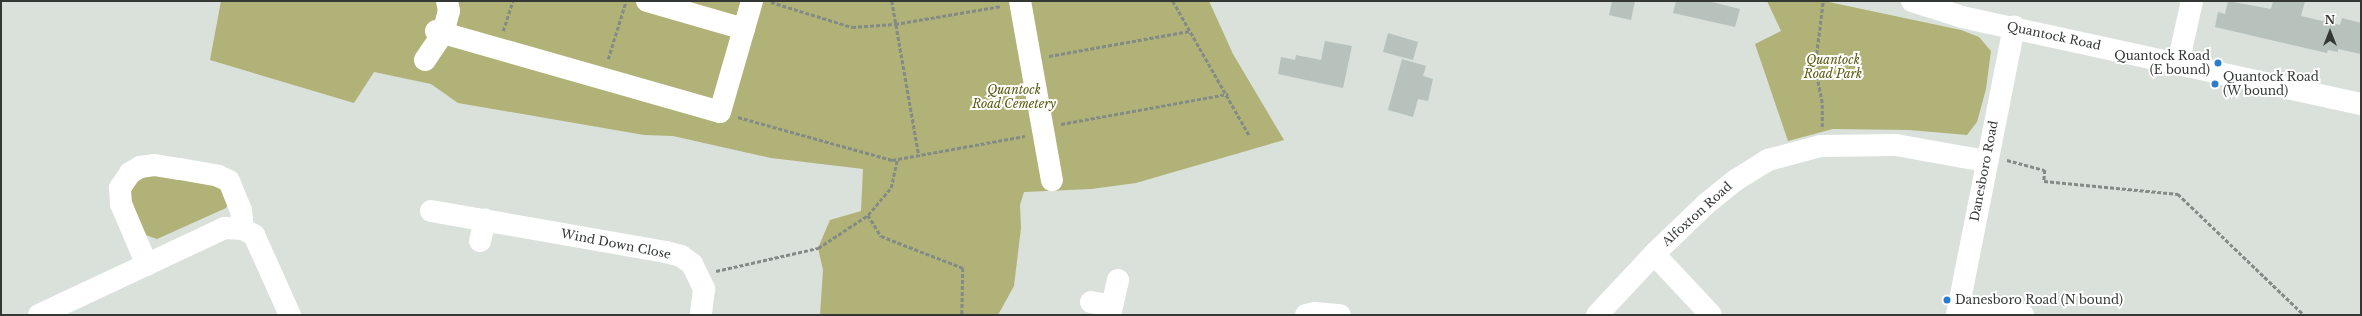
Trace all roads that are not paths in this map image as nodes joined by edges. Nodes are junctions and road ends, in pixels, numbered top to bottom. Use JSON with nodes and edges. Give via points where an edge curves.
{"nodes":[{"id":1,"x":447,"y":1,"type":"edge"},
{"id":2,"x":647,"y":1,"type":"edge"},
{"id":3,"x":752,"y":1,"type":"edge"},
{"id":4,"x":1912,"y":1,"type":"edge"},
{"id":5,"x":2192,"y":1,"type":"edge"},
{"id":6,"x":1020,"y":2,"type":"edge"},
{"id":7,"x":2014,"y":27,"type":"junction"},
{"id":8,"x":744,"y":29,"type":"junction"},
{"id":9,"x":439,"y":32,"type":"junction"},
{"id":10,"x":424,"y":60,"type":"dead end"},
{"id":11,"x":2178,"y":64,"type":"junction"},
{"id":12,"x":2361,"y":104,"type":"edge"},
{"id":13,"x":1986,"y":158,"type":"junction"},
{"id":14,"x":1052,"y":180,"type":"dead end"},
{"id":15,"x":432,"y":211,"type":"dead end"},
{"id":16,"x":243,"y":229,"type":"junction"},
{"id":17,"x":1654,"y":254,"type":"junction"},
{"id":18,"x":147,"y":265,"type":"junction"},
{"id":19,"x":1118,"y":280,"type":"dead end"},
{"id":20,"x":1104,"y":308,"type":"edge"},
{"id":21,"x":1958,"y":309,"type":"edge"},
{"id":22,"x":39,"y":315,"type":"edge"},
{"id":23,"x":290,"y":315,"type":"edge"},
{"id":24,"x":701,"y":315,"type":"edge"},
{"id":25,"x":1306,"y":315,"type":"edge"},
{"id":26,"x":1340,"y":315,"type":"edge"},
{"id":27,"x":1597,"y":315,"type":"edge"},
{"id":28,"x":1711,"y":315,"type":"edge"},
{"id":29,"x":2023,"y":315,"type":"edge"}],
"edges":[{"from":1,"to":9,"type":"street","via":[[449,11]]},
{"from":2,"to":8,"type":"street"},
{"from":3,"to":8,"type":"street"},
{"from":4,"to":7,"type":"street","name":"Quantock Road","via":[[1962,17]]},
{"from":5,"to":11,"type":"street"},
{"from":6,"to":14,"type":"street"},
{"from":7,"to":11,"type":"street","name":"Quantock Road"},
{"from":7,"to":13,"type":"street","name":"Danesboro Road"},
{"from":8,"to":9,"type":"street","via":[[720,112]]},
{"from":9,"to":10,"type":"street"},
{"from":11,"to":12,"type":"street","name":"Quantock Road"},
{"from":13,"to":17,"type":"street","name":"Alfoxton Road","via":[[1896,145],[1821,146],[1768,160],[1736,180],[1706,204]]},
{"from":13,"to":21,"type":"street","name":"Danesboro Road"},
{"from":15,"to":24,"type":"street","name":"Wind Down Close","via":[[482,230],[666,252],[692,264],[704,289]]},
{"from":16,"to":18,"type":"street","via":[[225,228]]},
{"from":16,"to":18,"type":"street","via":[[241,210],[229,181],[218,176],[180,169],[154,165],[140,167],[130,173],[120,188],[121,204]]},
{"from":16,"to":23,"type":"street","via":[[254,235]]},
{"from":17,"to":27,"type":"street","name":"Alfoxton Road"},
{"from":17,"to":28,"type":"street"},
{"from":18,"to":22,"type":"street"},
{"from":19,"to":20,"type":"street"},
{"from":21,"to":29,"type":"street"},
{"from":25,"to":26,"type":"street"}]}
